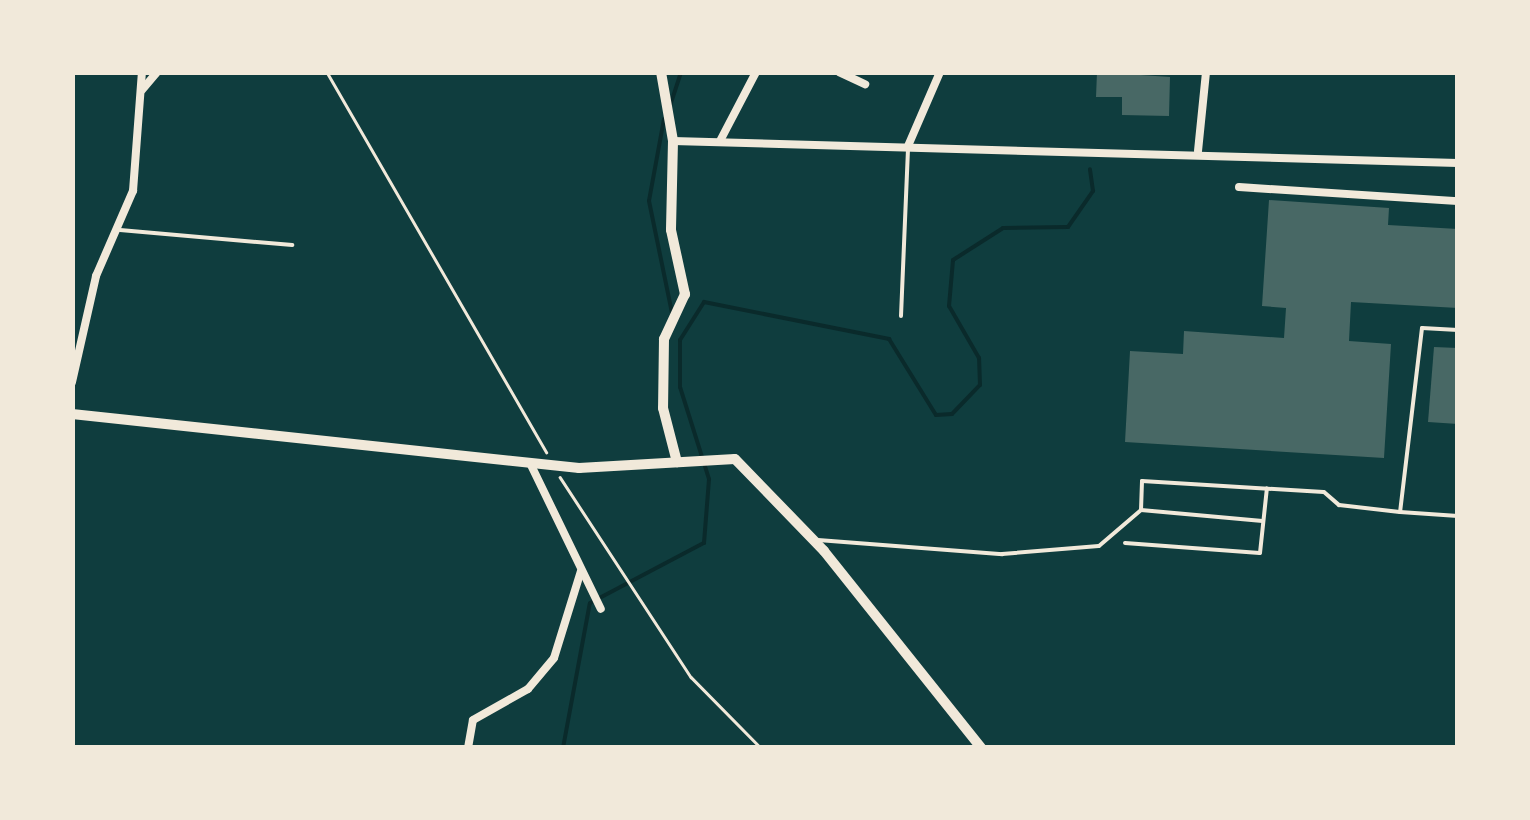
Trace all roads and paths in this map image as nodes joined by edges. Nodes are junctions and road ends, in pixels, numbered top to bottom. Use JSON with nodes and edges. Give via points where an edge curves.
{"nodes":[{"id":1,"x":142,"y":72,"type":"edge"},
{"id":2,"x":158,"y":72,"type":"edge"},
{"id":3,"x":328,"y":72,"type":"edge"},
{"id":4,"x":662,"y":72,"type":"edge"},
{"id":5,"x":756,"y":72,"type":"edge"},
{"id":6,"x":839,"y":72,"type":"edge"},
{"id":7,"x":940,"y":72,"type":"edge"},
{"id":8,"x":1206,"y":72,"type":"edge"},
{"id":9,"x":865,"y":84,"type":"dead end"},
{"id":10,"x":142,"y":90,"type":"junction"},
{"id":11,"x":720,"y":140,"type":"junction"},
{"id":12,"x":673,"y":141,"type":"junction"},
{"id":13,"x":908,"y":146,"type":"junction"},
{"id":14,"x":1198,"y":151,"type":"junction"},
{"id":15,"x":1458,"y":163,"type":"edge"},
{"id":16,"x":1239,"y":187,"type":"dead end"},
{"id":17,"x":1458,"y":201,"type":"edge"},
{"id":18,"x":120,"y":230,"type":"junction"},
{"id":19,"x":292,"y":245,"type":"dead end"},
{"id":20,"x":464,"y":310,"type":"dead end"},
{"id":21,"x":902,"y":316,"type":"dead end"},
{"id":22,"x":1458,"y":330,"type":"edge"},
{"id":23,"x":72,"y":382,"type":"edge"},
{"id":24,"x":73,"y":416,"type":"edge"},
{"id":25,"x":683,"y":461,"type":"junction"},
{"id":26,"x":530,"y":463,"type":"junction"},
{"id":27,"x":1267,"y":488,"type":"junction"},
{"id":28,"x":1141,"y":510,"type":"junction"},
{"id":29,"x":1400,"y":512,"type":"junction"},
{"id":30,"x":1458,"y":516,"type":"edge"},
{"id":31,"x":1264,"y":521,"type":"junction"},
{"id":32,"x":813,"y":540,"type":"junction"},
{"id":33,"x":1125,"y":543,"type":"dead end"},
{"id":34,"x":581,"y":571,"type":"junction"},
{"id":35,"x":600,"y":607,"type":"dead end"},
{"id":36,"x":651,"y":620,"type":"dead end"},
{"id":37,"x":468,"y":748,"type":"edge"},
{"id":38,"x":760,"y":748,"type":"edge"},
{"id":39,"x":981,"y":748,"type":"edge"}],
"edges":[{"from":1,"to":10,"type":"street"},
{"from":2,"to":10,"type":"street"},
{"from":3,"to":20,"type":"path"},
{"from":4,"to":12,"type":"street"},
{"from":5,"to":11,"type":"street"},
{"from":6,"to":9,"type":"street"},
{"from":7,"to":13,"type":"street"},
{"from":8,"to":14,"type":"street"},
{"from":10,"to":18,"type":"street"},
{"from":11,"to":12,"type":"street"},
{"from":11,"to":13,"type":"street"},
{"from":12,"to":25,"type":"street","via":[[668,195],[686,294],[664,339],[663,408]]},
{"from":13,"to":14,"type":"street"},
{"from":13,"to":21,"type":"lane"},
{"from":14,"to":15,"type":"street"},
{"from":16,"to":17,"type":"street"},
{"from":18,"to":19,"type":"lane"},
{"from":18,"to":23,"type":"street","via":[[96,276]]},
{"from":22,"to":29,"type":"lane","via":[[1422,328]]},
{"from":24,"to":26,"type":"street"},
{"from":25,"to":26,"type":"street"},
{"from":25,"to":32,"type":"street","via":[[711,457],[744,466]]},
{"from":26,"to":34,"type":"street"},
{"from":27,"to":28,"type":"lane","via":[[1142,480]]},
{"from":27,"to":29,"type":"lane"},
{"from":27,"to":31,"type":"lane"},
{"from":28,"to":31,"type":"lane"},
{"from":28,"to":32,"type":"lane","via":[[1099,546],[1002,554]]},
{"from":29,"to":30,"type":"lane"},
{"from":31,"to":33,"type":"lane","via":[[1260,553]]},
{"from":32,"to":39,"type":"street"},
{"from":34,"to":35,"type":"street"},
{"from":34,"to":37,"type":"street","via":[[554,658],[528,689],[473,720]]},
{"from":36,"to":38,"type":"path"}]}
